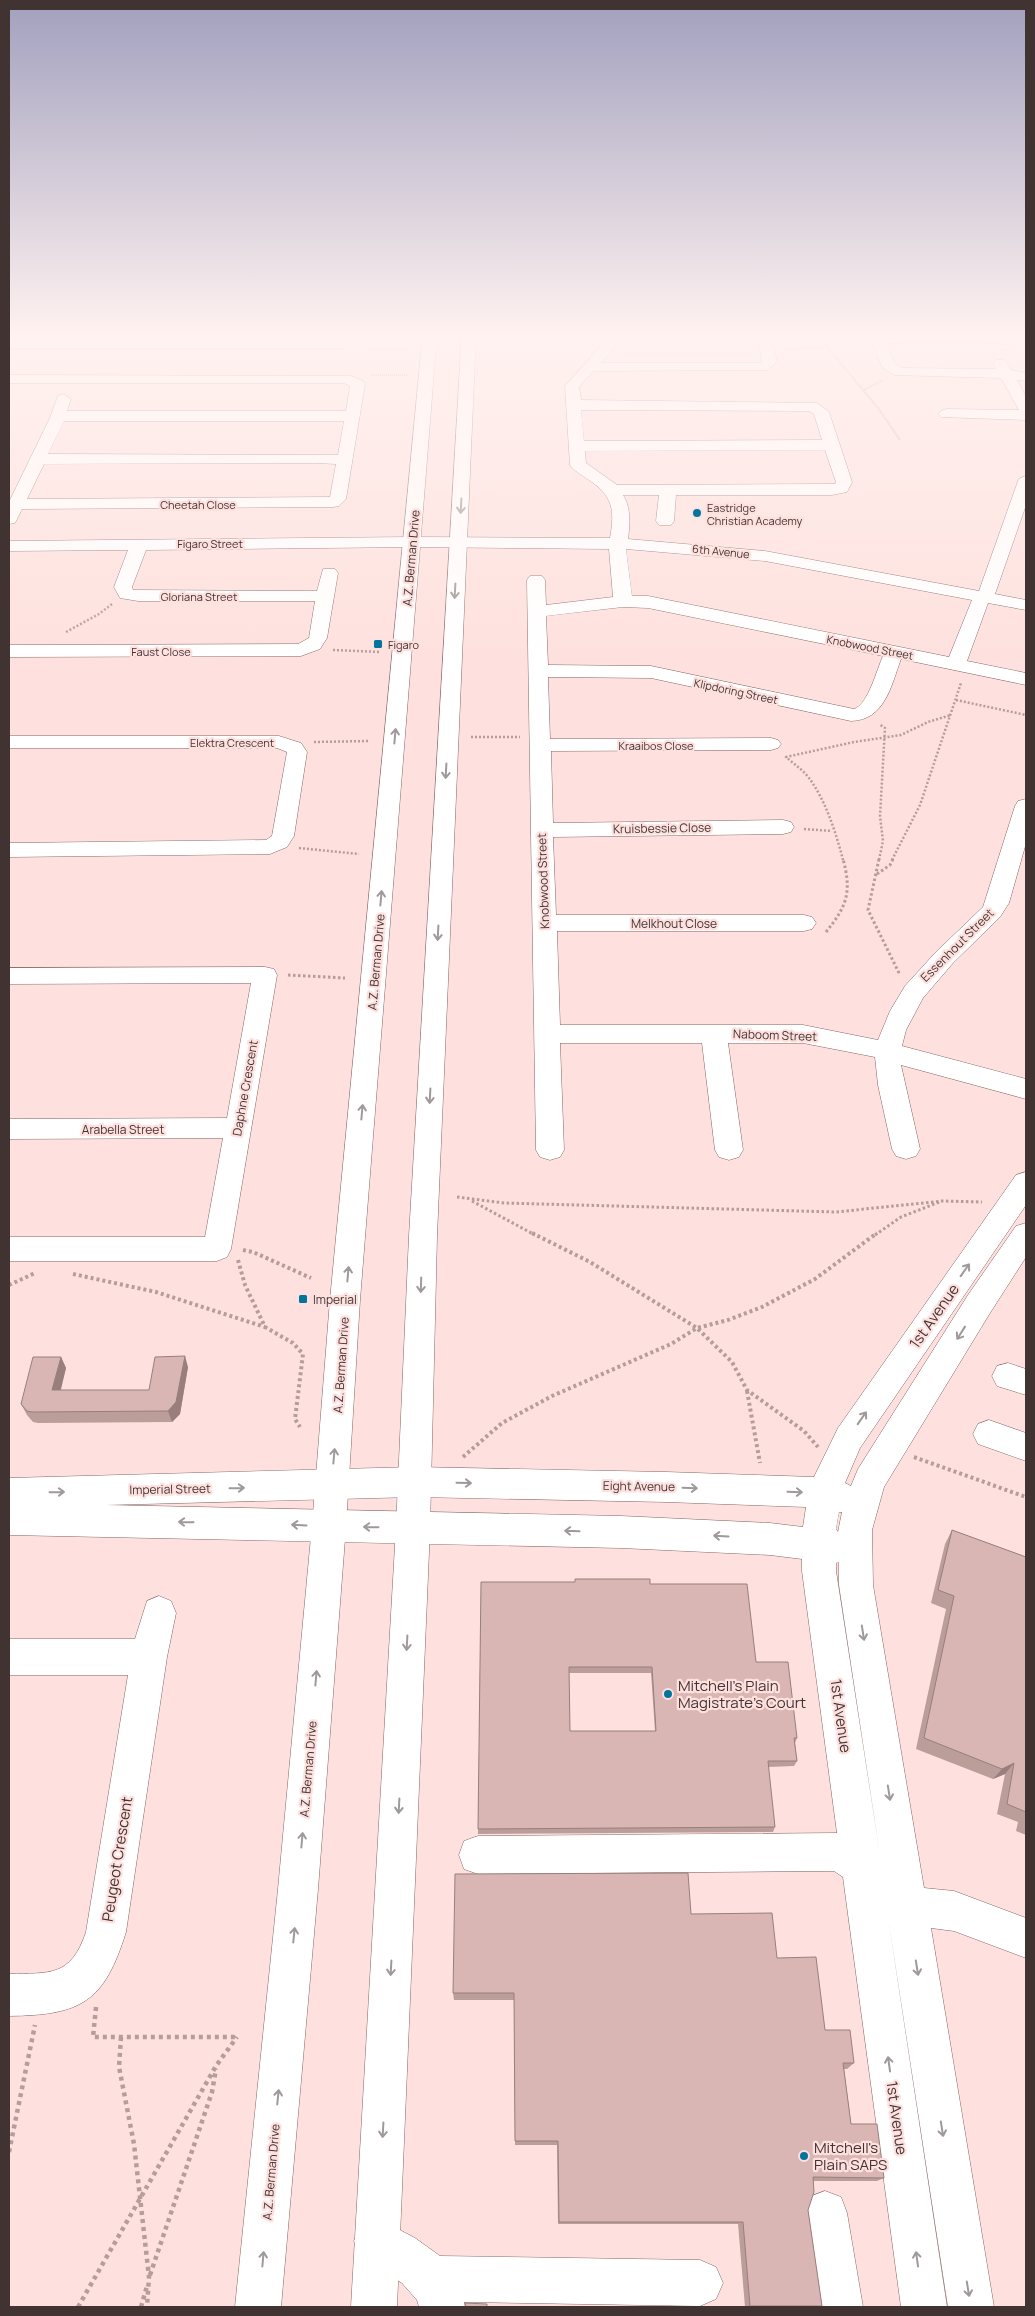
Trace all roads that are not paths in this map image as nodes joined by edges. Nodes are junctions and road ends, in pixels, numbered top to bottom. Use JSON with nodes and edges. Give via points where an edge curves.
{"nodes":[{"id":1,"x":47,"y":442,"type":"edge"},
{"id":2,"x":347,"y":442,"type":"edge"},
{"id":3,"x":421,"y":442,"type":"edge"},
{"id":4,"x":463,"y":442,"type":"edge"},
{"id":5,"x":576,"y":442,"type":"edge"},
{"id":6,"x":831,"y":442,"type":"edge"},
{"id":7,"x":832,"y":445,"type":"junction"},
{"id":8,"x":576,"y":446,"type":"junction"},
{"id":9,"x":39,"y":459,"type":"junction"},
{"id":10,"x":344,"y":460,"type":"junction"},
{"id":11,"x":1026,"y":481,"type":"edge"},
{"id":12,"x":612,"y":490,"type":"junction"},
{"id":13,"x":668,"y":490,"type":"junction"},
{"id":14,"x":17,"y":504,"type":"junction"},
{"id":15,"x":9,"y":520,"type":"edge"},
{"id":16,"x":665,"y":521,"type":"dead end"},
{"id":17,"x":1005,"y":538,"type":"junction"},
{"id":18,"x":1026,"y":541,"type":"edge"},
{"id":19,"x":412,"y":542,"type":"junction"},
{"id":20,"x":458,"y":542,"type":"junction"},
{"id":21,"x":618,"y":543,"type":"junction"},
{"id":22,"x":139,"y":544,"type":"junction"},
{"id":23,"x":9,"y":546,"type":"edge"},
{"id":24,"x":329,"y":573,"type":"dead end"},
{"id":25,"x":536,"y":580,"type":"dead end"},
{"id":26,"x":325,"y":596,"type":"junction"},
{"id":27,"x":984,"y":597,"type":"junction"},
{"id":28,"x":623,"y":601,"type":"junction"},
{"id":29,"x":1026,"y":605,"type":"edge"},
{"id":30,"x":536,"y":612,"type":"junction"},
{"id":31,"x":9,"y":630,"type":"edge"},
{"id":32,"x":15,"y":649,"type":"edge"},
{"id":33,"x":894,"y":652,"type":"junction"},
{"id":34,"x":961,"y":665,"type":"junction"},
{"id":35,"x":538,"y":671,"type":"junction"},
{"id":36,"x":1026,"y":679,"type":"edge"},
{"id":37,"x":9,"y":742,"type":"edge"},
{"id":38,"x":540,"y":742,"type":"junction"},
{"id":39,"x":771,"y":744,"type":"dead end"},
{"id":40,"x":1026,"y":806,"type":"edge"},
{"id":41,"x":783,"y":827,"type":"road end"},
{"id":42,"x":542,"y":830,"type":"junction"},
{"id":43,"x":9,"y":850,"type":"edge"},
{"id":44,"x":544,"y":923,"type":"junction"},
{"id":45,"x":804,"y":923,"type":"dead end"},
{"id":46,"x":9,"y":976,"type":"edge"},
{"id":47,"x":548,"y":1034,"type":"junction"},
{"id":48,"x":714,"y":1034,"type":"junction"},
{"id":49,"x":888,"y":1052,"type":"junction"},
{"id":50,"x":1026,"y":1089,"type":"edge"},
{"id":51,"x":237,"y":1128,"type":"junction"},
{"id":52,"x":9,"y":1129,"type":"edge"},
{"id":53,"x":906,"y":1149,"type":"dead end"},
{"id":54,"x":550,"y":1150,"type":"dead end"},
{"id":55,"x":729,"y":1150,"type":"dead end"},
{"id":56,"x":1026,"y":1183,"type":"edge"},
{"id":57,"x":1026,"y":1234,"type":"edge"},
{"id":58,"x":9,"y":1249,"type":"edge"},
{"id":59,"x":989,"y":1434,"type":"dead end"},
{"id":60,"x":1026,"y":1447,"type":"edge"},
{"id":61,"x":415,"y":1482,"type":"junction"},
{"id":62,"x":332,"y":1485,"type":"junction"},
{"id":63,"x":9,"y":1493,"type":"edge"},
{"id":64,"x":825,"y":1493,"type":"junction"},
{"id":65,"x":861,"y":1502,"type":"junction"},
{"id":66,"x":9,"y":1519,"type":"edge"},
{"id":67,"x":329,"y":1526,"type":"junction"},
{"id":68,"x":413,"y":1528,"type":"junction"},
{"id":69,"x":818,"y":1544,"type":"junction"},
{"id":70,"x":854,"y":1549,"type":"junction"},
{"id":71,"x":159,"y":1613,"type":"dead end"},
{"id":72,"x":9,"y":1657,"type":"edge"},
{"id":73,"x":149,"y":1657,"type":"junction"},
{"id":74,"x":478,"y":1855,"type":"dead end"},
{"id":75,"x":861,"y":1865,"type":"junction"},
{"id":76,"x":906,"y":1906,"type":"junction"},
{"id":77,"x":1026,"y":1938,"type":"edge"},
{"id":78,"x":25,"y":1995,"type":"edge"},
{"id":79,"x":825,"y":2213,"type":"dead end"},
{"id":80,"x":378,"y":2240,"type":"junction"},
{"id":81,"x":700,"y":2283,"type":"dead end"},
{"id":82,"x":437,"y":2293,"type":"edge"},
{"id":83,"x":258,"y":2307,"type":"edge"},
{"id":84,"x":374,"y":2307,"type":"edge"},
{"id":85,"x":840,"y":2307,"type":"edge"},
{"id":86,"x":924,"y":2307,"type":"edge"},
{"id":87,"x":971,"y":2307,"type":"edge"}],
"edges":[{"from":1,"to":9,"type":"street"},
{"from":2,"to":10,"type":"street"},
{"from":3,"to":19,"type":"street","name":"A.Z. Berman Drive"},
{"from":4,"to":20,"type":"street","one_way":true},
{"from":5,"to":8,"type":"street"},
{"from":6,"to":7,"type":"street"},
{"from":7,"to":8,"type":"street"},
{"from":7,"to":13,"type":"street","via":[[844,482],[838,489]]},
{"from":8,"to":12,"type":"street","via":[[578,465]]},
{"from":9,"to":10,"type":"street"},
{"from":9,"to":14,"type":"street"},
{"from":10,"to":14,"type":"street","name":"Cheetah Close","via":[[338,499],[328,503]]},
{"from":11,"to":17,"type":"street"},
{"from":12,"to":13,"type":"street"},
{"from":12,"to":21,"type":"street","via":[[618,500],[621,526]]},
{"from":13,"to":16,"type":"street"},
{"from":14,"to":15,"type":"street"},
{"from":17,"to":18,"type":"street"},
{"from":17,"to":27,"type":"street"},
{"from":19,"to":20,"type":"street","name":"6th Avenue"},
{"from":19,"to":22,"type":"street","name":"Figaro Street"},
{"from":62,"to":19,"type":"street","name":"A.Z. Berman Drive","one_way":true,"via":[[345,1300]]},
{"from":20,"to":21,"type":"street","name":"6th Avenue"},
{"from":20,"to":61,"type":"street","one_way":true,"via":[[423,1236]]},
{"from":21,"to":27,"type":"street","name":"6th Avenue","via":[[765,556]]},
{"from":21,"to":28,"type":"street"},
{"from":22,"to":23,"type":"street","name":"Figaro Street"},
{"from":22,"to":26,"type":"street","name":"Gloriana Street","via":[[123,587],[126,594]]},
{"from":24,"to":26,"type":"street"},
{"from":25,"to":30,"type":"street","name":"Knobwood Street"},
{"from":26,"to":32,"type":"street","name":"Faust Close","via":[[318,638],[313,646],[301,650]]},
{"from":27,"to":29,"type":"street","name":"6th Avenue"},
{"from":27,"to":34,"type":"street","via":[[978,605]]},
{"from":28,"to":30,"type":"street","name":"Knobwood Street"},
{"from":28,"to":33,"type":"street","name":"Knobwood Street","via":[[648,602]]},
{"from":30,"to":35,"type":"street","name":"Knobwood Street"},
{"from":31,"to":32,"type":"street"},
{"from":33,"to":34,"type":"street","name":"Knobwood Street"},
{"from":33,"to":35,"type":"street","name":"Klipdoring Street","via":[[872,704],[865,712],[853,715],[651,672]]},
{"from":34,"to":36,"type":"street","name":"Knobwood Street"},
{"from":35,"to":38,"type":"street","name":"Knobwood Street"},
{"from":37,"to":43,"type":"street","name":"Elektra Crescent","via":[[279,742],[294,747],[297,752],[283,836],[279,842],[259,848]]},
{"from":38,"to":39,"type":"street","name":"Kraaibos Close"},
{"from":38,"to":42,"type":"street","name":"Knobwood Street"},
{"from":40,"to":49,"type":"street","name":"Essenhout Street","via":[[997,904],[917,986],[894,1032]]},
{"from":41,"to":42,"type":"street","name":"Kruisbessie Close"},
{"from":42,"to":44,"type":"street","name":"Knobwood Street"},
{"from":44,"to":45,"type":"street","name":"Melkhout Close"},
{"from":44,"to":47,"type":"street","name":"Knobwood Street"},
{"from":46,"to":51,"type":"street","name":"Daphne Crescent","via":[[265,975]]},
{"from":47,"to":48,"type":"street","name":"Naboom Street"},
{"from":47,"to":54,"type":"street","name":"Knobwood Street"},
{"from":48,"to":49,"type":"street","name":"Naboom Street","via":[[802,1034]]},
{"from":48,"to":55,"type":"street"},
{"from":49,"to":50,"type":"street","name":"Naboom Street"},
{"from":49,"to":53,"type":"street"},
{"from":51,"to":52,"type":"street","name":"Arabella Street"},
{"from":51,"to":58,"type":"street","name":"Daphne Crescent","via":[[226,1249]]},
{"from":64,"to":56,"type":"street","name":"1st Avenue","one_way":true,"via":[[849,1438]]},
{"from":57,"to":65,"type":"street","one_way":true,"via":[[883,1456]]},
{"from":59,"to":60,"type":"street"},
{"from":61,"to":62,"type":"street","name":"Eight Avenue"},
{"from":61,"to":64,"type":"street","name":"Eight Avenue","one_way":true},
{"from":61,"to":68,"type":"street"},
{"from":63,"to":62,"type":"street","name":"Imperial Street","one_way":true},
{"from":62,"to":67,"type":"street","name":"A.Z. Berman Drive"},
{"from":64,"to":65,"type":"street","name":"Eight Avenue"},
{"from":64,"to":69,"type":"street","name":"1st Avenue"},
{"from":65,"to":70,"type":"street"},
{"from":67,"to":66,"type":"street","one_way":true},
{"from":68,"to":67,"type":"street","one_way":true},
{"from":83,"to":67,"type":"street","name":"A.Z. Berman Drive","one_way":true},
{"from":69,"to":68,"type":"street","one_way":true,"via":[[631,1532]]},
{"from":68,"to":80,"type":"street","one_way":true},
{"from":69,"to":70,"type":"street"},
{"from":69,"to":75,"type":"street","name":"1st Avenue"},
{"from":70,"to":76,"type":"street","one_way":true,"via":[[856,1585]]},
{"from":71,"to":73,"type":"street","name":"Peugeot Crescent"},
{"from":72,"to":73,"type":"street"},
{"from":73,"to":78,"type":"street","name":"Peugeot Crescent","via":[[101,1950],[92,1969],[67,1988]]},
{"from":74,"to":75,"type":"street","via":[[837,1852]]},
{"from":75,"to":76,"type":"street"},
{"from":86,"to":75,"type":"street","name":"1st Avenue","one_way":true},
{"from":76,"to":77,"type":"street","via":[[954,1911]]},
{"from":76,"to":87,"type":"street","one_way":true},
{"from":79,"to":85,"type":"street"},
{"from":80,"to":82,"type":"street","via":[[411,2262]]},
{"from":80,"to":84,"type":"street"},
{"from":81,"to":82,"type":"street"}]}
